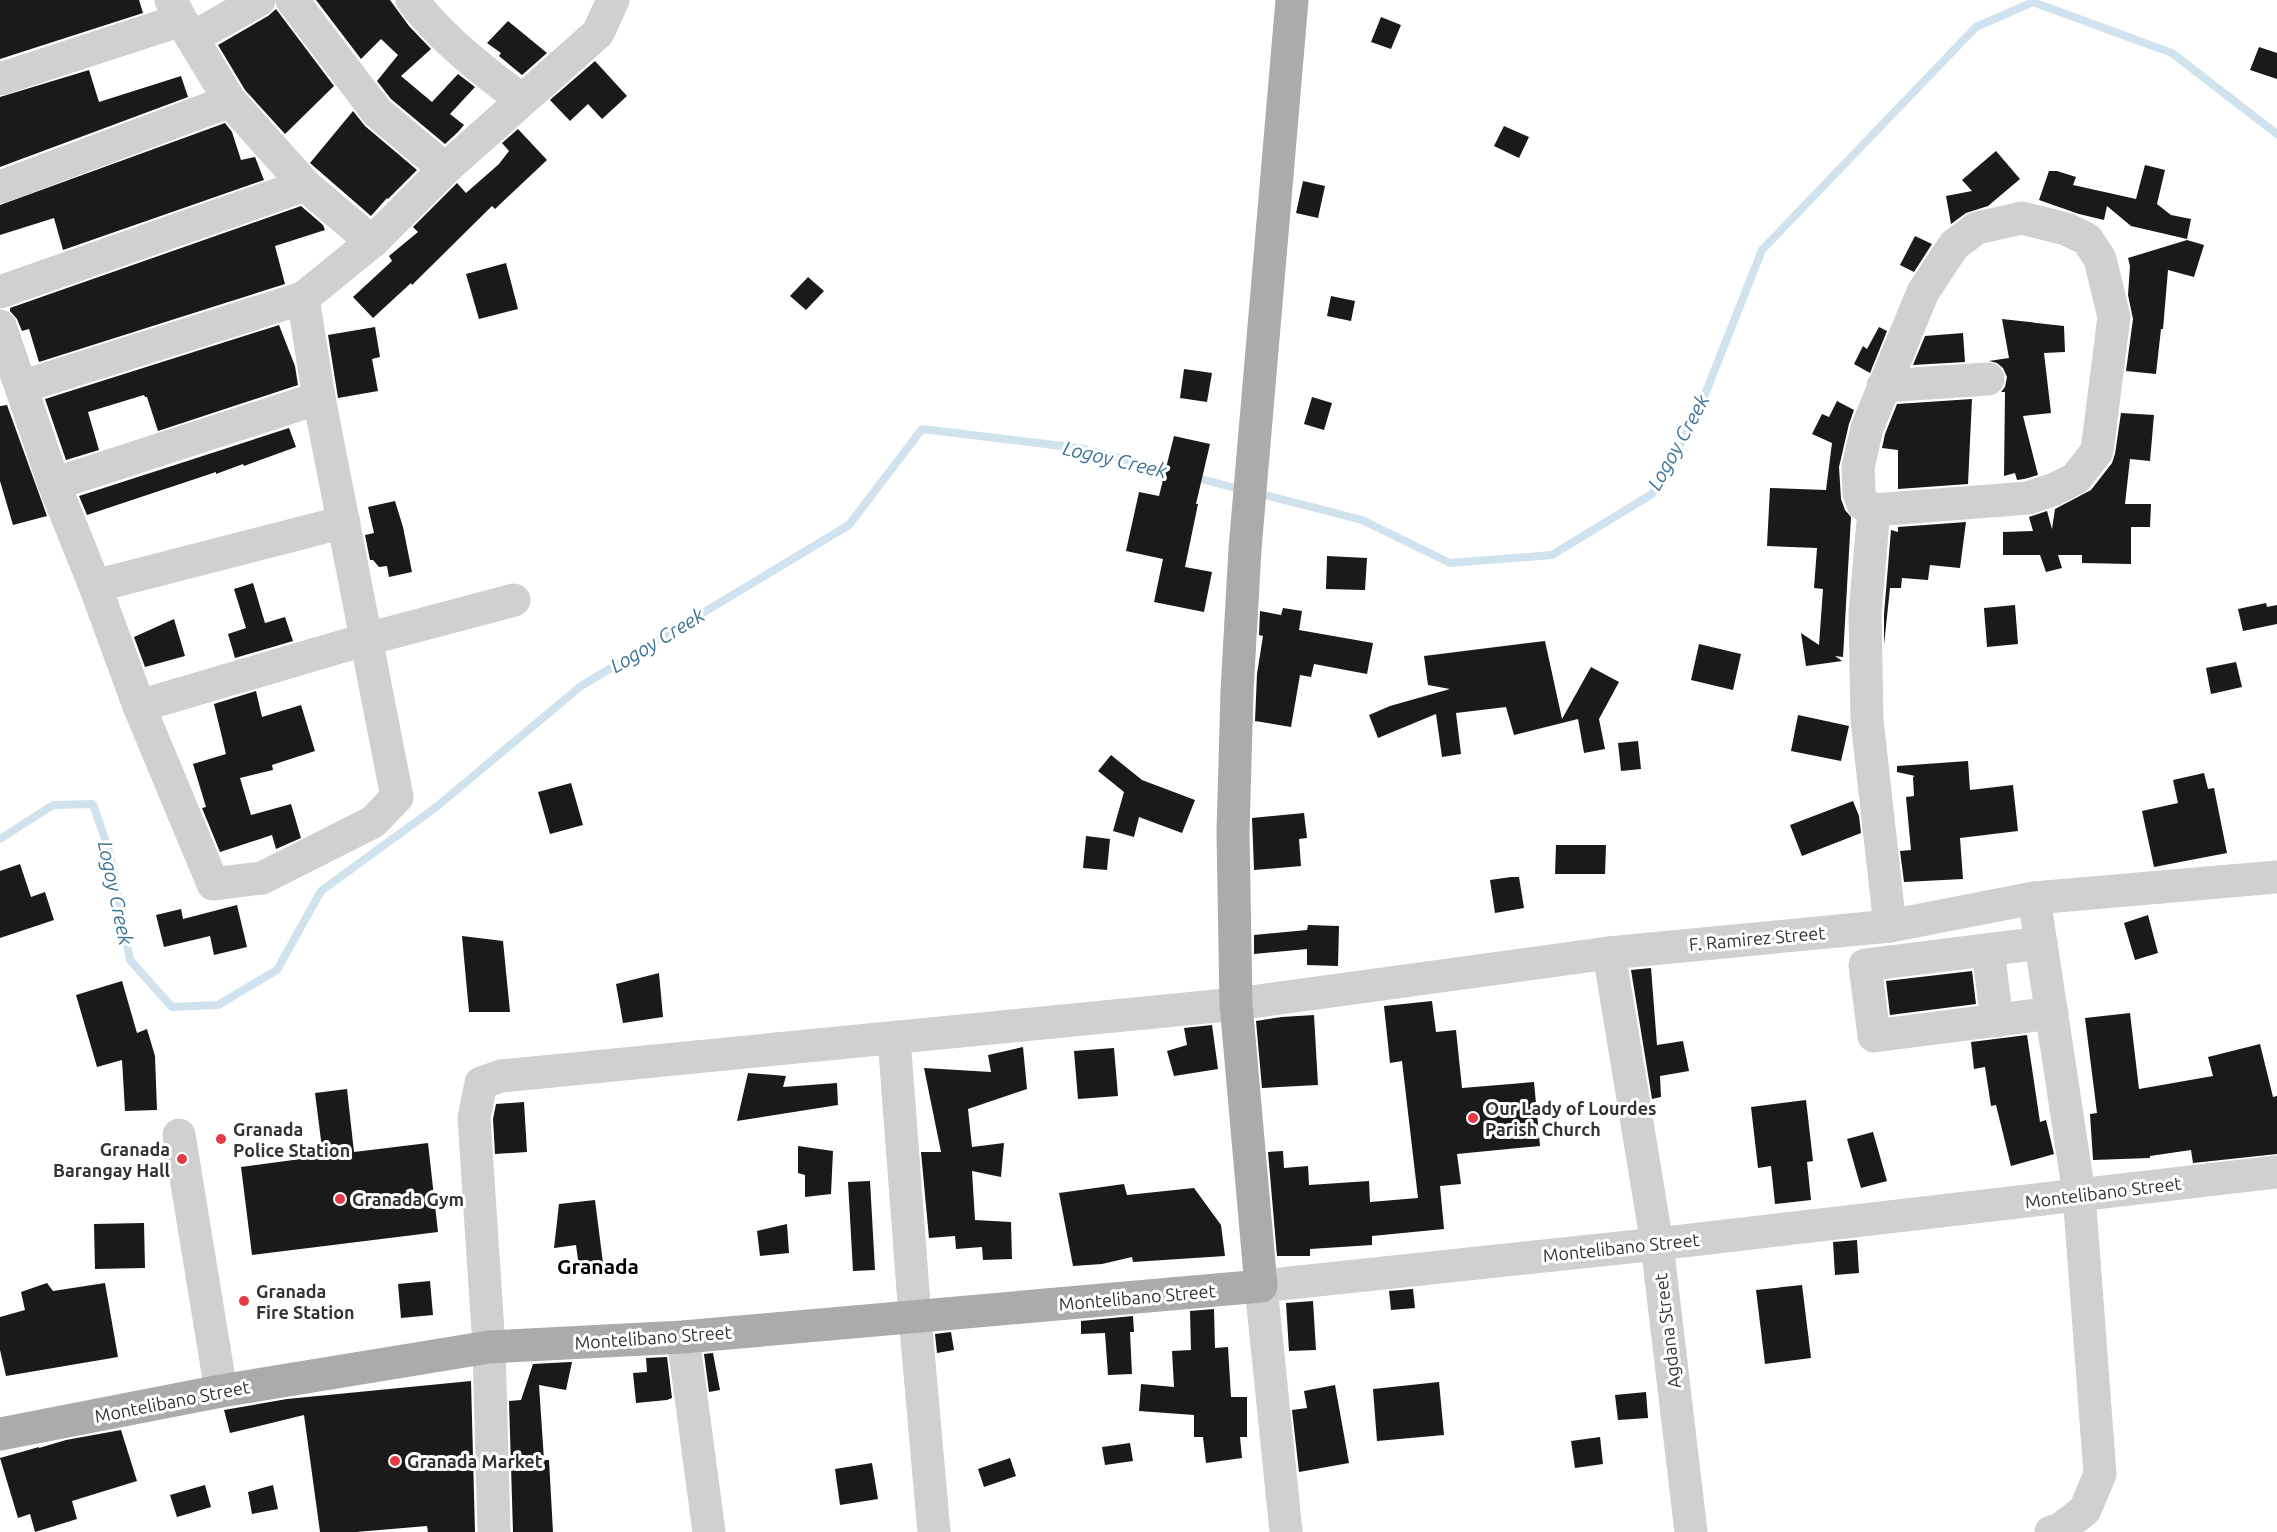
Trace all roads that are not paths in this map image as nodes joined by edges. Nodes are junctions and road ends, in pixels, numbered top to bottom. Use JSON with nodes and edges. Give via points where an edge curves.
{"nodes":[{"id":1,"x":259,"y":0,"type":"edge"},
{"id":2,"x":292,"y":0,"type":"edge"},
{"id":3,"x":412,"y":0,"type":"edge"},
{"id":4,"x":613,"y":0,"type":"edge"},
{"id":5,"x":1292,"y":0,"type":"edge"},
{"id":6,"x":181,"y":19,"type":"edge"},
{"id":7,"x":0,"y":79,"type":"edge"},
{"id":8,"x":522,"y":100,"type":"junction"},
{"id":9,"x":230,"y":101,"type":"junction"},
{"id":10,"x":445,"y":169,"type":"junction"},
{"id":11,"x":305,"y":185,"type":"junction"},
{"id":12,"x":0,"y":187,"type":"edge"},
{"id":13,"x":372,"y":242,"type":"junction"},
{"id":14,"x":0,"y":292,"type":"edge"},
{"id":15,"x":303,"y":298,"type":"junction"},
{"id":16,"x":0,"y":327,"type":"edge"},
{"id":17,"x":1988,"y":379,"type":"dead end"},
{"id":18,"x":1883,"y":386,"type":"junction"},
{"id":19,"x":21,"y":387,"type":"junction"},
{"id":20,"x":319,"y":398,"type":"junction"},
{"id":21,"x":54,"y":484,"type":"junction"},
{"id":22,"x":1874,"y":510,"type":"junction"},
{"id":23,"x":344,"y":522,"type":"junction"},
{"id":24,"x":95,"y":586,"type":"junction"},
{"id":25,"x":514,"y":600,"type":"dead end"},
{"id":26,"x":367,"y":639,"type":"junction"},
{"id":27,"x":139,"y":706,"type":"junction"},
{"id":28,"x":2277,"y":877,"type":"edge"},
{"id":29,"x":2034,"y":898,"type":"junction"},
{"id":30,"x":1890,"y":926,"type":"junction"},
{"id":31,"x":2041,"y":943,"type":"junction"},
{"id":32,"x":1988,"y":950,"type":"junction"},
{"id":33,"x":1609,"y":952,"type":"junction"},
{"id":34,"x":1236,"y":1004,"type":"junction"},
{"id":35,"x":2052,"y":1014,"type":"junction"},
{"id":36,"x":1996,"y":1021,"type":"junction"},
{"id":37,"x":894,"y":1038,"type":"junction"},
{"id":38,"x":179,"y":1135,"type":"dead end"},
{"id":39,"x":2277,"y":1172,"type":"edge"},
{"id":40,"x":2079,"y":1194,"type":"junction"},
{"id":41,"x":1657,"y":1244,"type":"junction"},
{"id":42,"x":1261,"y":1286,"type":"junction"},
{"id":43,"x":915,"y":1317,"type":"junction"},
{"id":44,"x":683,"y":1337,"type":"junction"},
{"id":45,"x":489,"y":1347,"type":"junction"},
{"id":46,"x":221,"y":1391,"type":"junction"},
{"id":47,"x":0,"y":1434,"type":"edge"},
{"id":48,"x":2055,"y":1531,"type":"edge"},
{"id":49,"x":494,"y":1532,"type":"edge"},
{"id":50,"x":709,"y":1532,"type":"edge"},
{"id":51,"x":934,"y":1532,"type":"edge"},
{"id":52,"x":1286,"y":1532,"type":"edge"},
{"id":53,"x":1691,"y":1532,"type":"edge"}],
"edges":[{"from":1,"to":6,"type":"street"},
{"from":2,"to":10,"type":"street","via":[[377,112]]},
{"from":3,"to":8,"type":"street","via":[[480,69]]},
{"from":4,"to":8,"type":"street","via":[[598,33]]},
{"from":5,"to":34,"type":"main road","via":[[1245,549],[1237,691],[1233,832]]},
{"from":6,"to":7,"type":"street"},
{"from":6,"to":9,"type":"street"},
{"from":8,"to":10,"type":"street"},
{"from":9,"to":11,"type":"street"},
{"from":9,"to":12,"type":"street"},
{"from":10,"to":13,"type":"street"},
{"from":11,"to":13,"type":"street"},
{"from":11,"to":14,"type":"street"},
{"from":13,"to":15,"type":"street"},
{"from":15,"to":19,"type":"street"},
{"from":15,"to":20,"type":"street"},
{"from":16,"to":19,"type":"street"},
{"from":17,"to":18,"type":"street"},
{"from":18,"to":22,"type":"street","via":[[1858,467],[1863,504]]},
{"from":18,"to":22,"type":"street","via":[[1923,292],[1954,245],[1977,228],[2022,218],[2066,229],[2087,239],[2100,259],[2114,317],[2097,451],[2076,478],[2028,498]]},
{"from":19,"to":21,"type":"street"},
{"from":20,"to":21,"type":"street"},
{"from":20,"to":23,"type":"street"},
{"from":21,"to":24,"type":"street"},
{"from":22,"to":30,"type":"street","via":[[1865,613],[1867,720]]},
{"from":23,"to":24,"type":"street"},
{"from":23,"to":26,"type":"street"},
{"from":24,"to":27,"type":"street"},
{"from":25,"to":26,"type":"street"},
{"from":26,"to":27,"type":"street"},
{"from":26,"to":27,"type":"street","via":[[397,797],[373,822],[261,878],[213,885]]},
{"from":28,"to":29,"type":"street","name":"F. Ramirez Street"},
{"from":29,"to":30,"type":"street","name":"F. Ramirez Street"},
{"from":29,"to":31,"type":"street"},
{"from":30,"to":33,"type":"street","name":"F. Ramirez Street"},
{"from":31,"to":32,"type":"street"},
{"from":31,"to":35,"type":"street"},
{"from":32,"to":36,"type":"street"},
{"from":32,"to":36,"type":"street","via":[[1865,965],[1869,1001],[1874,1036]]},
{"from":33,"to":34,"type":"street","name":"F. Ramirez Street"},
{"from":33,"to":41,"type":"street","name":"Agdana Street"},
{"from":34,"to":37,"type":"street","name":"F. Ramirez Street"},
{"from":34,"to":42,"type":"main road"},
{"from":35,"to":36,"type":"street"},
{"from":35,"to":40,"type":"street"},
{"from":37,"to":43,"type":"street"},
{"from":37,"to":45,"type":"street","name":"F. Ramirez Street","via":[[501,1076],[482,1083],[474,1118]]},
{"from":38,"to":46,"type":"street"},
{"from":39,"to":40,"type":"street","name":"Montelibano Street"},
{"from":40,"to":41,"type":"street","name":"Montelibano Street"},
{"from":40,"to":48,"type":"street","via":[[2100,1474],[2085,1510]]},
{"from":41,"to":42,"type":"street","name":"Montelibano Street"},
{"from":41,"to":53,"type":"street","name":"Agdana Street"},
{"from":42,"to":43,"type":"main road","name":"Montelibano Street"},
{"from":42,"to":52,"type":"street"},
{"from":43,"to":44,"type":"main road","name":"Montelibano Street"},
{"from":43,"to":51,"type":"street"},
{"from":44,"to":45,"type":"main road","name":"Montelibano Street"},
{"from":44,"to":50,"type":"street"},
{"from":45,"to":46,"type":"main road","name":"Montelibano Street"},
{"from":45,"to":49,"type":"street"},
{"from":46,"to":47,"type":"main road","name":"Montelibano Street"}]}
